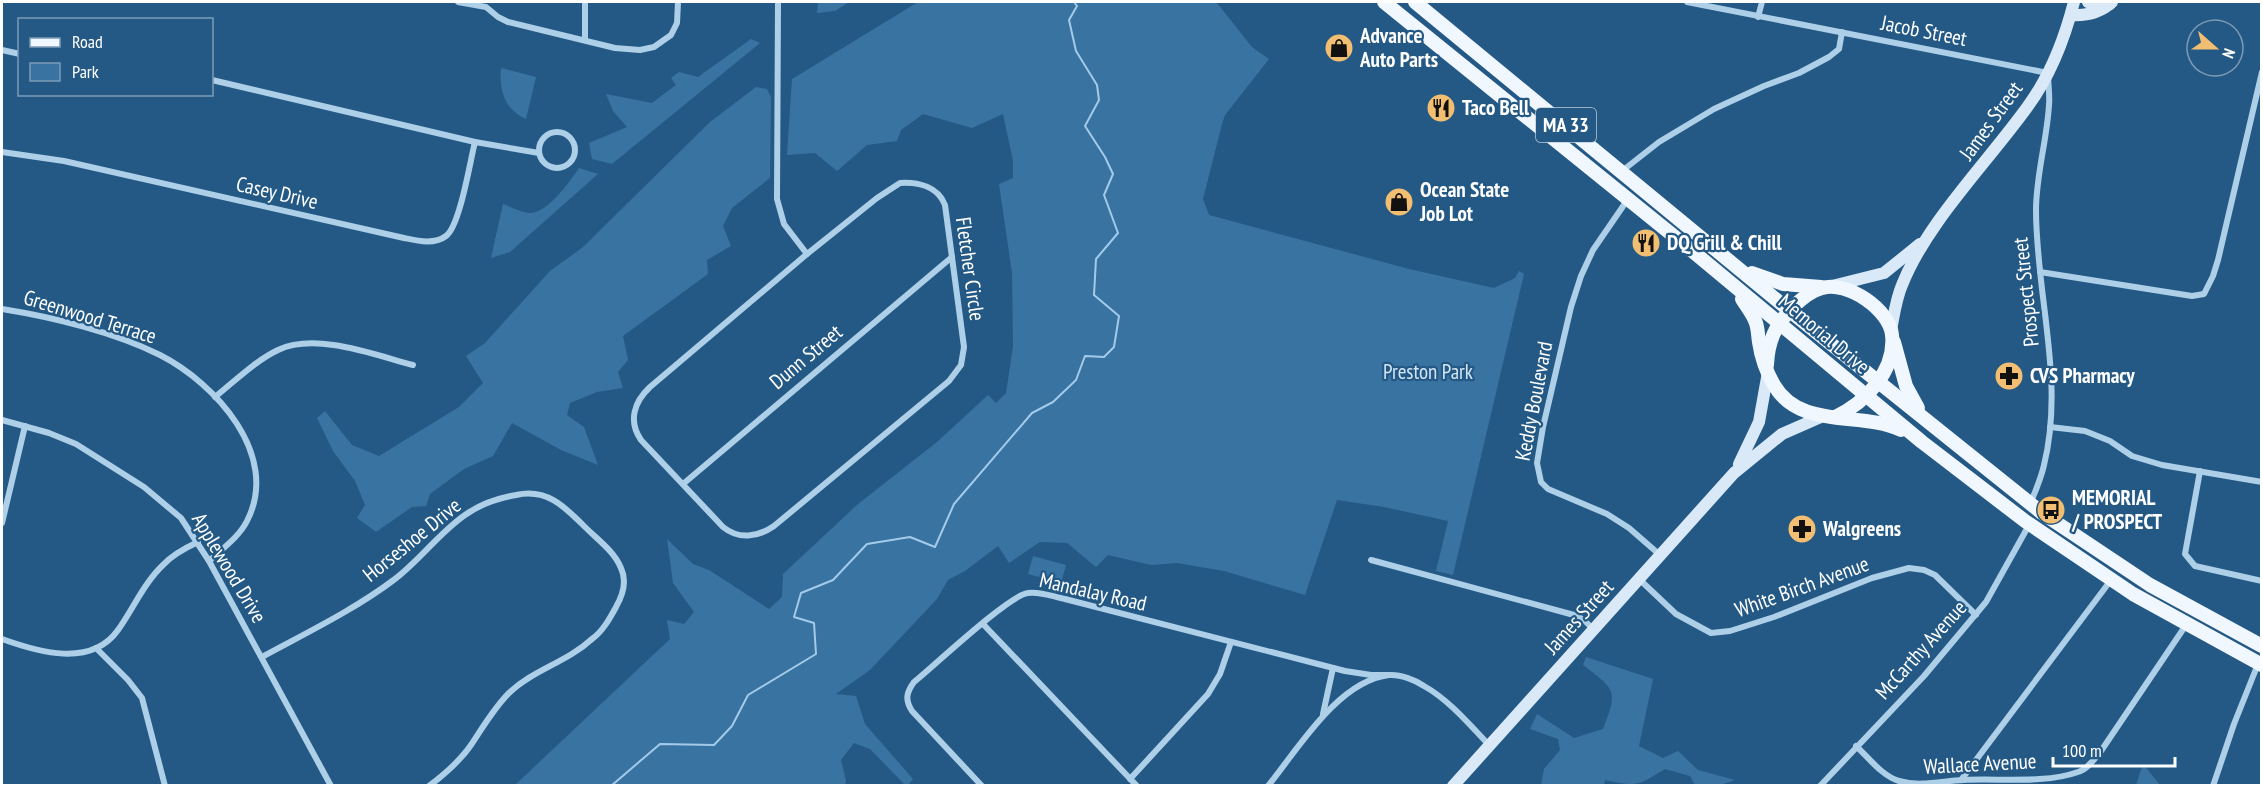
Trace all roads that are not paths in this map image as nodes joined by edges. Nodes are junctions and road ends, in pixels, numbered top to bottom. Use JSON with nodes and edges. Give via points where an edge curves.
{"nodes":[{"id":1,"x":459,"y":2,"type":"edge"},
{"id":2,"x":585,"y":2,"type":"edge"},
{"id":3,"x":678,"y":2,"type":"edge"},
{"id":4,"x":778,"y":2,"type":"edge"},
{"id":5,"x":1384,"y":2,"type":"edge"},
{"id":6,"x":1415,"y":2,"type":"edge"},
{"id":7,"x":1687,"y":2,"type":"edge"},
{"id":8,"x":1762,"y":2,"type":"edge"},
{"id":9,"x":2074,"y":2,"type":"edge"},
{"id":10,"x":2088,"y":2,"type":"edge"},
{"id":11,"x":2111,"y":3,"type":"edge"},
{"id":12,"x":486,"y":4,"type":"edge"},
{"id":13,"x":2071,"y":15,"type":"junction"},
{"id":14,"x":1758,"y":17,"type":"junction"},
{"id":15,"x":1842,"y":32,"type":"junction"},
{"id":16,"x":1460,"y":38,"type":"junction"},
{"id":17,"x":585,"y":40,"type":"junction"},
{"id":18,"x":2,"y":50,"type":"edge"},
{"id":19,"x":18,"y":54,"type":"edge"},
{"id":20,"x":1449,"y":55,"type":"junction"},
{"id":21,"x":2262,"y":72,"type":"edge"},
{"id":22,"x":2048,"y":73,"type":"junction"},
{"id":23,"x":213,"y":80,"type":"edge"},
{"id":24,"x":475,"y":142,"type":"junction"},
{"id":25,"x":2,"y":152,"type":"edge"},
{"id":26,"x":539,"y":153,"type":"junction"},
{"id":27,"x":1622,"y":171,"type":"junction"},
{"id":28,"x":1628,"y":199,"type":"junction"},
{"id":29,"x":1926,"y":240,"type":"junction"},
{"id":30,"x":807,"y":254,"type":"junction"},
{"id":31,"x":952,"y":257,"type":"junction"},
{"id":32,"x":1736,"y":265,"type":"junction"},
{"id":33,"x":2040,"y":272,"type":"junction"},
{"id":34,"x":1732,"y":285,"type":"junction"},
{"id":35,"x":1827,"y":287,"type":"junction"},
{"id":36,"x":2,"y":309,"type":"edge"},
{"id":37,"x":1790,"y":311,"type":"junction"},
{"id":38,"x":1778,"y":324,"type":"junction"},
{"id":39,"x":1892,"y":333,"type":"junction"},
{"id":40,"x":413,"y":365,"type":"dead end"},
{"id":41,"x":1767,"y":368,"type":"junction"},
{"id":42,"x":1879,"y":381,"type":"junction"},
{"id":43,"x":1866,"y":396,"type":"junction"},
{"id":44,"x":215,"y":397,"type":"junction"},
{"id":45,"x":1829,"y":417,"type":"junction"},
{"id":46,"x":2,"y":420,"type":"edge"},
{"id":47,"x":25,"y":426,"type":"junction"},
{"id":48,"x":2050,"y":427,"type":"junction"},
{"id":49,"x":1935,"y":428,"type":"junction"},
{"id":50,"x":1922,"y":442,"type":"junction"},
{"id":51,"x":2200,"y":471,"type":"junction"},
{"id":52,"x":1734,"y":473,"type":"junction"},
{"id":53,"x":2262,"y":482,"type":"edge"},
{"id":54,"x":683,"y":483,"type":"junction"},
{"id":55,"x":2030,"y":504,"type":"junction"},
{"id":56,"x":2,"y":523,"type":"edge"},
{"id":57,"x":2029,"y":524,"type":"junction"},
{"id":58,"x":198,"y":542,"type":"junction"},
{"id":59,"x":1660,"y":555,"type":"junction"},
{"id":60,"x":1371,"y":560,"type":"dead end"},
{"id":61,"x":209,"y":561,"type":"junction"},
{"id":62,"x":1639,"y":579,"type":"junction"},
{"id":63,"x":2111,"y":580,"type":"junction"},
{"id":64,"x":2262,"y":581,"type":"edge"},
{"id":65,"x":1976,"y":615,"type":"junction"},
{"id":66,"x":983,"y":624,"type":"junction"},
{"id":67,"x":2186,"y":625,"type":"junction"},
{"id":68,"x":1594,"y":630,"type":"junction"},
{"id":69,"x":2,"y":639,"type":"edge"},
{"id":70,"x":1231,"y":642,"type":"junction"},
{"id":71,"x":2262,"y":646,"type":"edge"},
{"id":72,"x":96,"y":648,"type":"junction"},
{"id":73,"x":262,"y":657,"type":"junction"},
{"id":74,"x":2260,"y":664,"type":"edge"},
{"id":75,"x":1333,"y":668,"type":"junction"},
{"id":76,"x":1389,"y":675,"type":"junction"},
{"id":77,"x":1322,"y":719,"type":"junction"},
{"id":78,"x":1490,"y":745,"type":"junction"},
{"id":79,"x":1856,"y":746,"type":"junction"},
{"id":80,"x":1130,"y":778,"type":"junction"},
{"id":81,"x":1961,"y":780,"type":"junction"},
{"id":82,"x":165,"y":786,"type":"edge"},
{"id":83,"x":332,"y":786,"type":"edge"},
{"id":84,"x":429,"y":786,"type":"edge"},
{"id":85,"x":982,"y":786,"type":"edge"},
{"id":86,"x":1137,"y":786,"type":"edge"},
{"id":87,"x":1268,"y":786,"type":"edge"},
{"id":88,"x":1453,"y":786,"type":"edge"},
{"id":89,"x":1820,"y":786,"type":"edge"},
{"id":90,"x":2213,"y":786,"type":"edge"}],
"edges":[{"from":1,"to":12,"type":"street"},
{"from":2,"to":17,"type":"street"},
{"from":3,"to":17,"type":"street","via":[[674,29],[667,39],[654,46],[631,51]]},
{"from":4,"to":30,"type":"street","via":[[777,199],[784,224]]},
{"from":5,"to":20,"type":"main road","name":"Memorial Drive","number":"MA 33"},
{"from":6,"to":16,"type":"main road","name":"Memorial Drive","number":"MA 33"},
{"from":7,"to":14,"type":"street","name":"Jacob Street"},
{"from":8,"to":14,"type":"street"},
{"from":9,"to":13,"type":"main road","name":"James Street"},
{"from":10,"to":11,"type":"main road"},
{"from":11,"to":13,"type":"main road","via":[[2101,11]]},
{"from":12,"to":17,"type":"street","via":[[508,22]]},
{"from":13,"to":22,"type":"main road","name":"James Street"},
{"from":14,"to":15,"type":"street","name":"Jacob Street"},
{"from":15,"to":22,"type":"street","name":"Jacob Street"},
{"from":15,"to":27,"type":"street","via":[[1839,49],[1829,57],[1714,109],[1659,142]]},
{"from":16,"to":20,"type":"main road"},
{"from":16,"to":27,"type":"main road","name":"Memorial Drive","number":"MA 33"},
{"from":18,"to":19,"type":"street"},
{"from":20,"to":28,"type":"main road","name":"Memorial Drive","number":"MA 33"},
{"from":21,"to":33,"type":"street","via":[[2217,263],[2204,294],[2192,296]]},
{"from":22,"to":29,"type":"main road","name":"James Street"},
{"from":22,"to":33,"type":"street","name":"Prospect Street","via":[[2049,104],[2036,205]]},
{"from":23,"to":24,"type":"street"},
{"from":24,"to":25,"type":"street","name":"Casey Drive","via":[[452,230],[442,238],[424,242],[63,161]]},
{"from":24,"to":26,"type":"street"},
{"from":26,"to":26,"type":"street","via":[[545,137],[558,132],[570,137],[576,150],[571,162],[559,168],[546,164]]},
{"from":27,"to":32,"type":"main road","name":"Memorial Drive","number":"MA 33"},
{"from":28,"to":34,"type":"main road","name":"Memorial Drive","number":"MA 33"},
{"from":28,"to":59,"type":"street","name":"Keddy Boulevard","via":[[1593,250],[1573,299],[1543,427],[1537,471],[1548,489],[1607,514]]},
{"from":29,"to":35,"type":"main road","name":"James Street","via":[[1884,273]]},
{"from":29,"to":39,"type":"main road","name":"James Street","via":[[1902,284]]},
{"from":30,"to":31,"type":"street","name":"Fletcher Circle","via":[[885,192],[900,183],[909,183],[933,190],[943,200]]},
{"from":30,"to":54,"type":"street","name":"Fletcher Circle","via":[[650,387],[637,404],[633,424],[638,436]]},
{"from":31,"to":54,"type":"street","name":"Dunn Street"},
{"from":31,"to":54,"type":"street","name":"Fletcher Circle","via":[[964,347],[961,365],[949,381],[787,517],[762,533],[746,536],[727,530]]},
{"from":32,"to":35,"type":"main road","via":[[1776,282]]},
{"from":32,"to":37,"type":"main road","name":"Memorial Drive","number":"MA 33"},
{"from":33,"to":48,"type":"street","name":"Prospect Street","via":[[2052,378]]},
{"from":34,"to":38,"type":"main road","name":"Memorial Drive","number":"MA 33"},
{"from":34,"to":41,"type":"main road","via":[[1756,324]]},
{"from":35,"to":37,"type":"main road","via":[[1804,297]]},
{"from":35,"to":39,"type":"main road","via":[[1850,291],[1872,303]]},
{"from":36,"to":44,"type":"street","name":"Greenwood Terrace","via":[[79,327],[142,348],[179,366]]},
{"from":37,"to":38,"type":"main road"},
{"from":37,"to":42,"type":"main road","name":"Memorial Drive","number":"MA 33"},
{"from":38,"to":41,"type":"main road","via":[[1770,340]]},
{"from":38,"to":43,"type":"main road","name":"Memorial Drive","number":"MA 33"},
{"from":39,"to":42,"type":"main road"},
{"from":39,"to":49,"type":"main road","via":[[1910,396]]},
{"from":40,"to":44,"type":"street","via":[[344,348],[298,344],[266,357]]},
{"from":41,"to":45,"type":"main road","via":[[1785,399],[1805,411]]},
{"from":41,"to":52,"type":"main road","name":"James Street","via":[[1759,422]]},
{"from":42,"to":43,"type":"main road"},
{"from":42,"to":49,"type":"main road","name":"Memorial Drive","number":"MA 33"},
{"from":43,"to":45,"type":"main road","via":[[1853,408]]},
{"from":43,"to":50,"type":"main road","name":"Memorial Drive","number":"MA 33"},
{"from":44,"to":61,"type":"street","name":"Greenwood Terrace","via":[[248,445],[256,485],[244,526]]},
{"from":45,"to":50,"type":"main road","via":[[1887,424]]},
{"from":45,"to":52,"type":"main road","name":"James Street","via":[[1782,434]]},
{"from":46,"to":47,"type":"street","name":"Applewood Drive"},
{"from":47,"to":56,"type":"street"},
{"from":47,"to":58,"type":"street","name":"Applewood Drive","via":[[76,444],[131,478],[170,507]]},
{"from":48,"to":51,"type":"street","via":[[2085,431],[2132,456]]},
{"from":48,"to":55,"type":"street","name":"Prospect Street","via":[[2044,465]]},
{"from":49,"to":55,"type":"main road","name":"Memorial Drive","number":"MA 33"},
{"from":50,"to":57,"type":"main road","name":"Memorial Drive","number":"MA 33"},
{"from":51,"to":53,"type":"street"},
{"from":51,"to":64,"type":"street","via":[[2185,554],[2195,566]]},
{"from":52,"to":59,"type":"main road","name":"James Street"},
{"from":55,"to":71,"type":"main road","name":"Memorial Drive","number":"MA 33","via":[[2150,585]]},
{"from":57,"to":63,"type":"main road","name":"Memorial Drive","number":"MA 33"},
{"from":57,"to":65,"type":"street","name":"McCarthy Avenue","via":[[2000,580]]},
{"from":58,"to":61,"type":"street","name":"Applewood Drive"},
{"from":58,"to":72,"type":"street","via":[[163,564],[116,632]]},
{"from":59,"to":62,"type":"main road","name":"James Street"},
{"from":60,"to":68,"type":"street","via":[[1575,615]]},
{"from":61,"to":73,"type":"street","name":"Applewood Drive"},
{"from":62,"to":65,"type":"street","name":"White Birch Avenue","via":[[1676,614],[1711,633],[1774,617],[1872,578],[1910,568],[1935,576]]},
{"from":62,"to":68,"type":"main road","name":"James Street"},
{"from":63,"to":67,"type":"main road","name":"Memorial Drive","number":"MA 33"},
{"from":63,"to":81,"type":"street"},
{"from":65,"to":79,"type":"street","name":"McCarthy Avenue"},
{"from":66,"to":70,"type":"street","name":"Mandalay Road","via":[[1029,592]]},
{"from":66,"to":80,"type":"street"},
{"from":66,"to":85,"type":"street","name":"Mandalay Road","via":[[914,682],[907,697],[912,711]]},
{"from":67,"to":74,"type":"main road","name":"Memorial Drive","number":"MA 33"},
{"from":67,"to":81,"type":"street","name":"Wallace Avenue","via":[[2088,766],[2078,772],[2040,779]]},
{"from":68,"to":78,"type":"main road","name":"James Street"},
{"from":69,"to":72,"type":"street","via":[[54,653],[80,653]]},
{"from":70,"to":75,"type":"street","name":"Mandalay Road"},
{"from":70,"to":80,"type":"street","via":[[1211,690]]},
{"from":72,"to":82,"type":"street","via":[[142,698]]},
{"from":73,"to":83,"type":"street","name":"Applewood Drive"},
{"from":73,"to":84,"type":"street","name":"Horseshoe Drive","via":[[384,587],[456,522],[476,509],[526,493],[545,495],[561,504],[608,548],[619,564],[624,579],[619,602],[593,639],[530,676],[507,695],[465,753]]},
{"from":74,"to":90,"type":"street"},
{"from":75,"to":76,"type":"street","name":"Mandalay Road"},
{"from":75,"to":77,"type":"street"},
{"from":76,"to":77,"type":"street","via":[[1352,690]]},
{"from":76,"to":78,"type":"street","name":"Mandalay Road","via":[[1406,678],[1432,691]]},
{"from":77,"to":87,"type":"street"},
{"from":78,"to":88,"type":"main road","name":"James Street"},
{"from":79,"to":81,"type":"street","name":"Wallace Avenue","via":[[1896,781],[1931,784]]},
{"from":79,"to":89,"type":"street","name":"McCarthy Avenue"},
{"from":80,"to":86,"type":"street"}]}
